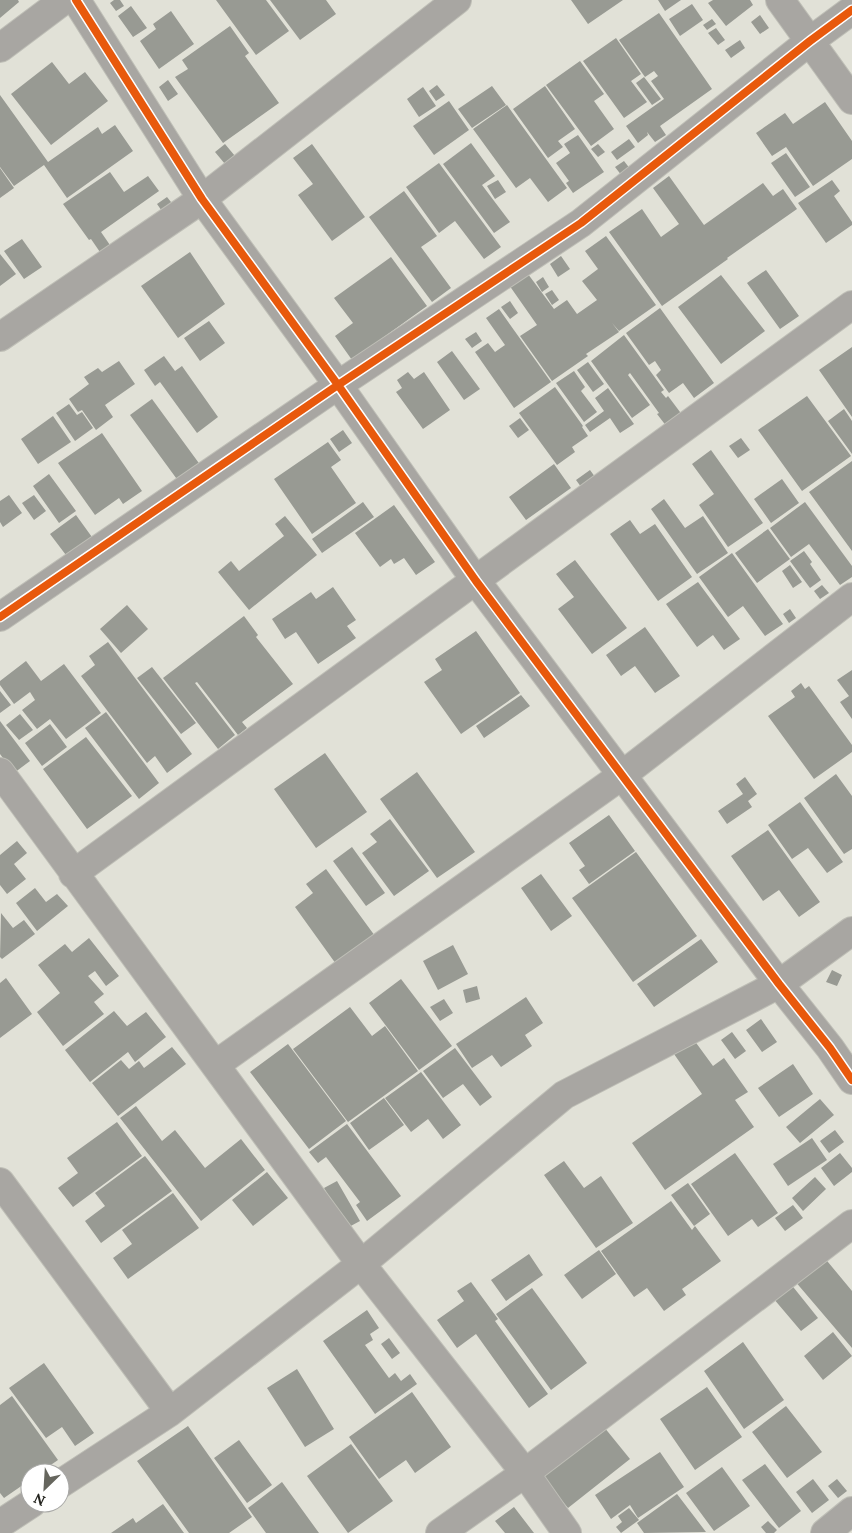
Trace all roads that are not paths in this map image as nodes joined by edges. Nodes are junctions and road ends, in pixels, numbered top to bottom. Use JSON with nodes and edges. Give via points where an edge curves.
{"nodes":[{"id":1,"x":64,"y":0,"type":"edge"},
{"id":2,"x":76,"y":0,"type":"edge"},
{"id":3,"x":457,"y":0,"type":"edge"},
{"id":4,"x":780,"y":0,"type":"edge"},
{"id":5,"x":852,"y":10,"type":"edge"},
{"id":6,"x":810,"y":41,"type":"junction"},
{"id":7,"x":0,"y":48,"type":"edge"},
{"id":8,"x":852,"y":100,"type":"edge"},
{"id":9,"x":202,"y":199,"type":"junction"},
{"id":10,"x":852,"y":305,"type":"edge"},
{"id":11,"x":0,"y":338,"type":"edge"},
{"id":12,"x":338,"y":385,"type":"junction"},
{"id":13,"x":476,"y":581,"type":"junction"},
{"id":14,"x":852,"y":598,"type":"edge"},
{"id":15,"x":0,"y":617,"type":"edge"},
{"id":16,"x":0,"y":772,"type":"edge"},
{"id":17,"x":621,"y":776,"type":"junction"},
{"id":18,"x":74,"y":874,"type":"junction"},
{"id":19,"x":852,"y":931,"type":"edge"},
{"id":20,"x":779,"y":984,"type":"junction"},
{"id":21,"x":215,"y":1066,"type":"junction"},
{"id":22,"x":852,"y":1080,"type":"edge"},
{"id":23,"x":0,"y":1182,"type":"edge"},
{"id":24,"x":852,"y":1224,"type":"edge"},
{"id":25,"x":361,"y":1264,"type":"junction"},
{"id":26,"x":170,"y":1412,"type":"junction"},
{"id":27,"x":525,"y":1472,"type":"junction"},
{"id":28,"x":70,"y":1477,"type":"edge"},
{"id":29,"x":20,"y":1511,"type":"edge"},
{"id":30,"x":852,"y":1511,"type":"edge"},
{"id":31,"x":0,"y":1524,"type":"edge"},
{"id":32,"x":440,"y":1533,"type":"edge"},
{"id":33,"x":567,"y":1533,"type":"edge"},
{"id":34,"x":824,"y":1533,"type":"edge"}],
"edges":[{"from":1,"to":7,"type":"street"},
{"from":2,"to":9,"type":"street"},
{"from":3,"to":9,"type":"street"},
{"from":4,"to":6,"type":"street"},
{"from":5,"to":6,"type":"street"},
{"from":6,"to":8,"type":"street"},
{"from":6,"to":12,"type":"street","via":[[580,223]]},
{"from":9,"to":11,"type":"street"},
{"from":9,"to":12,"type":"street"},
{"from":10,"to":13,"type":"street"},
{"from":12,"to":13,"type":"street"},
{"from":12,"to":15,"type":"street"},
{"from":13,"to":17,"type":"street"},
{"from":13,"to":18,"type":"street"},
{"from":14,"to":17,"type":"street"},
{"from":16,"to":18,"type":"street"},
{"from":17,"to":20,"type":"street"},
{"from":17,"to":21,"type":"street"},
{"from":18,"to":21,"type":"street"},
{"from":19,"to":20,"type":"street"},
{"from":20,"to":22,"type":"street"},
{"from":20,"to":25,"type":"street","via":[[564,1095]]},
{"from":21,"to":25,"type":"street"},
{"from":23,"to":26,"type":"street"},
{"from":24,"to":27,"type":"street"},
{"from":25,"to":26,"type":"street"},
{"from":25,"to":27,"type":"street"},
{"from":26,"to":28,"type":"street"},
{"from":27,"to":32,"type":"street"},
{"from":27,"to":33,"type":"street"},
{"from":29,"to":31,"type":"street"},
{"from":30,"to":34,"type":"street"}]}
